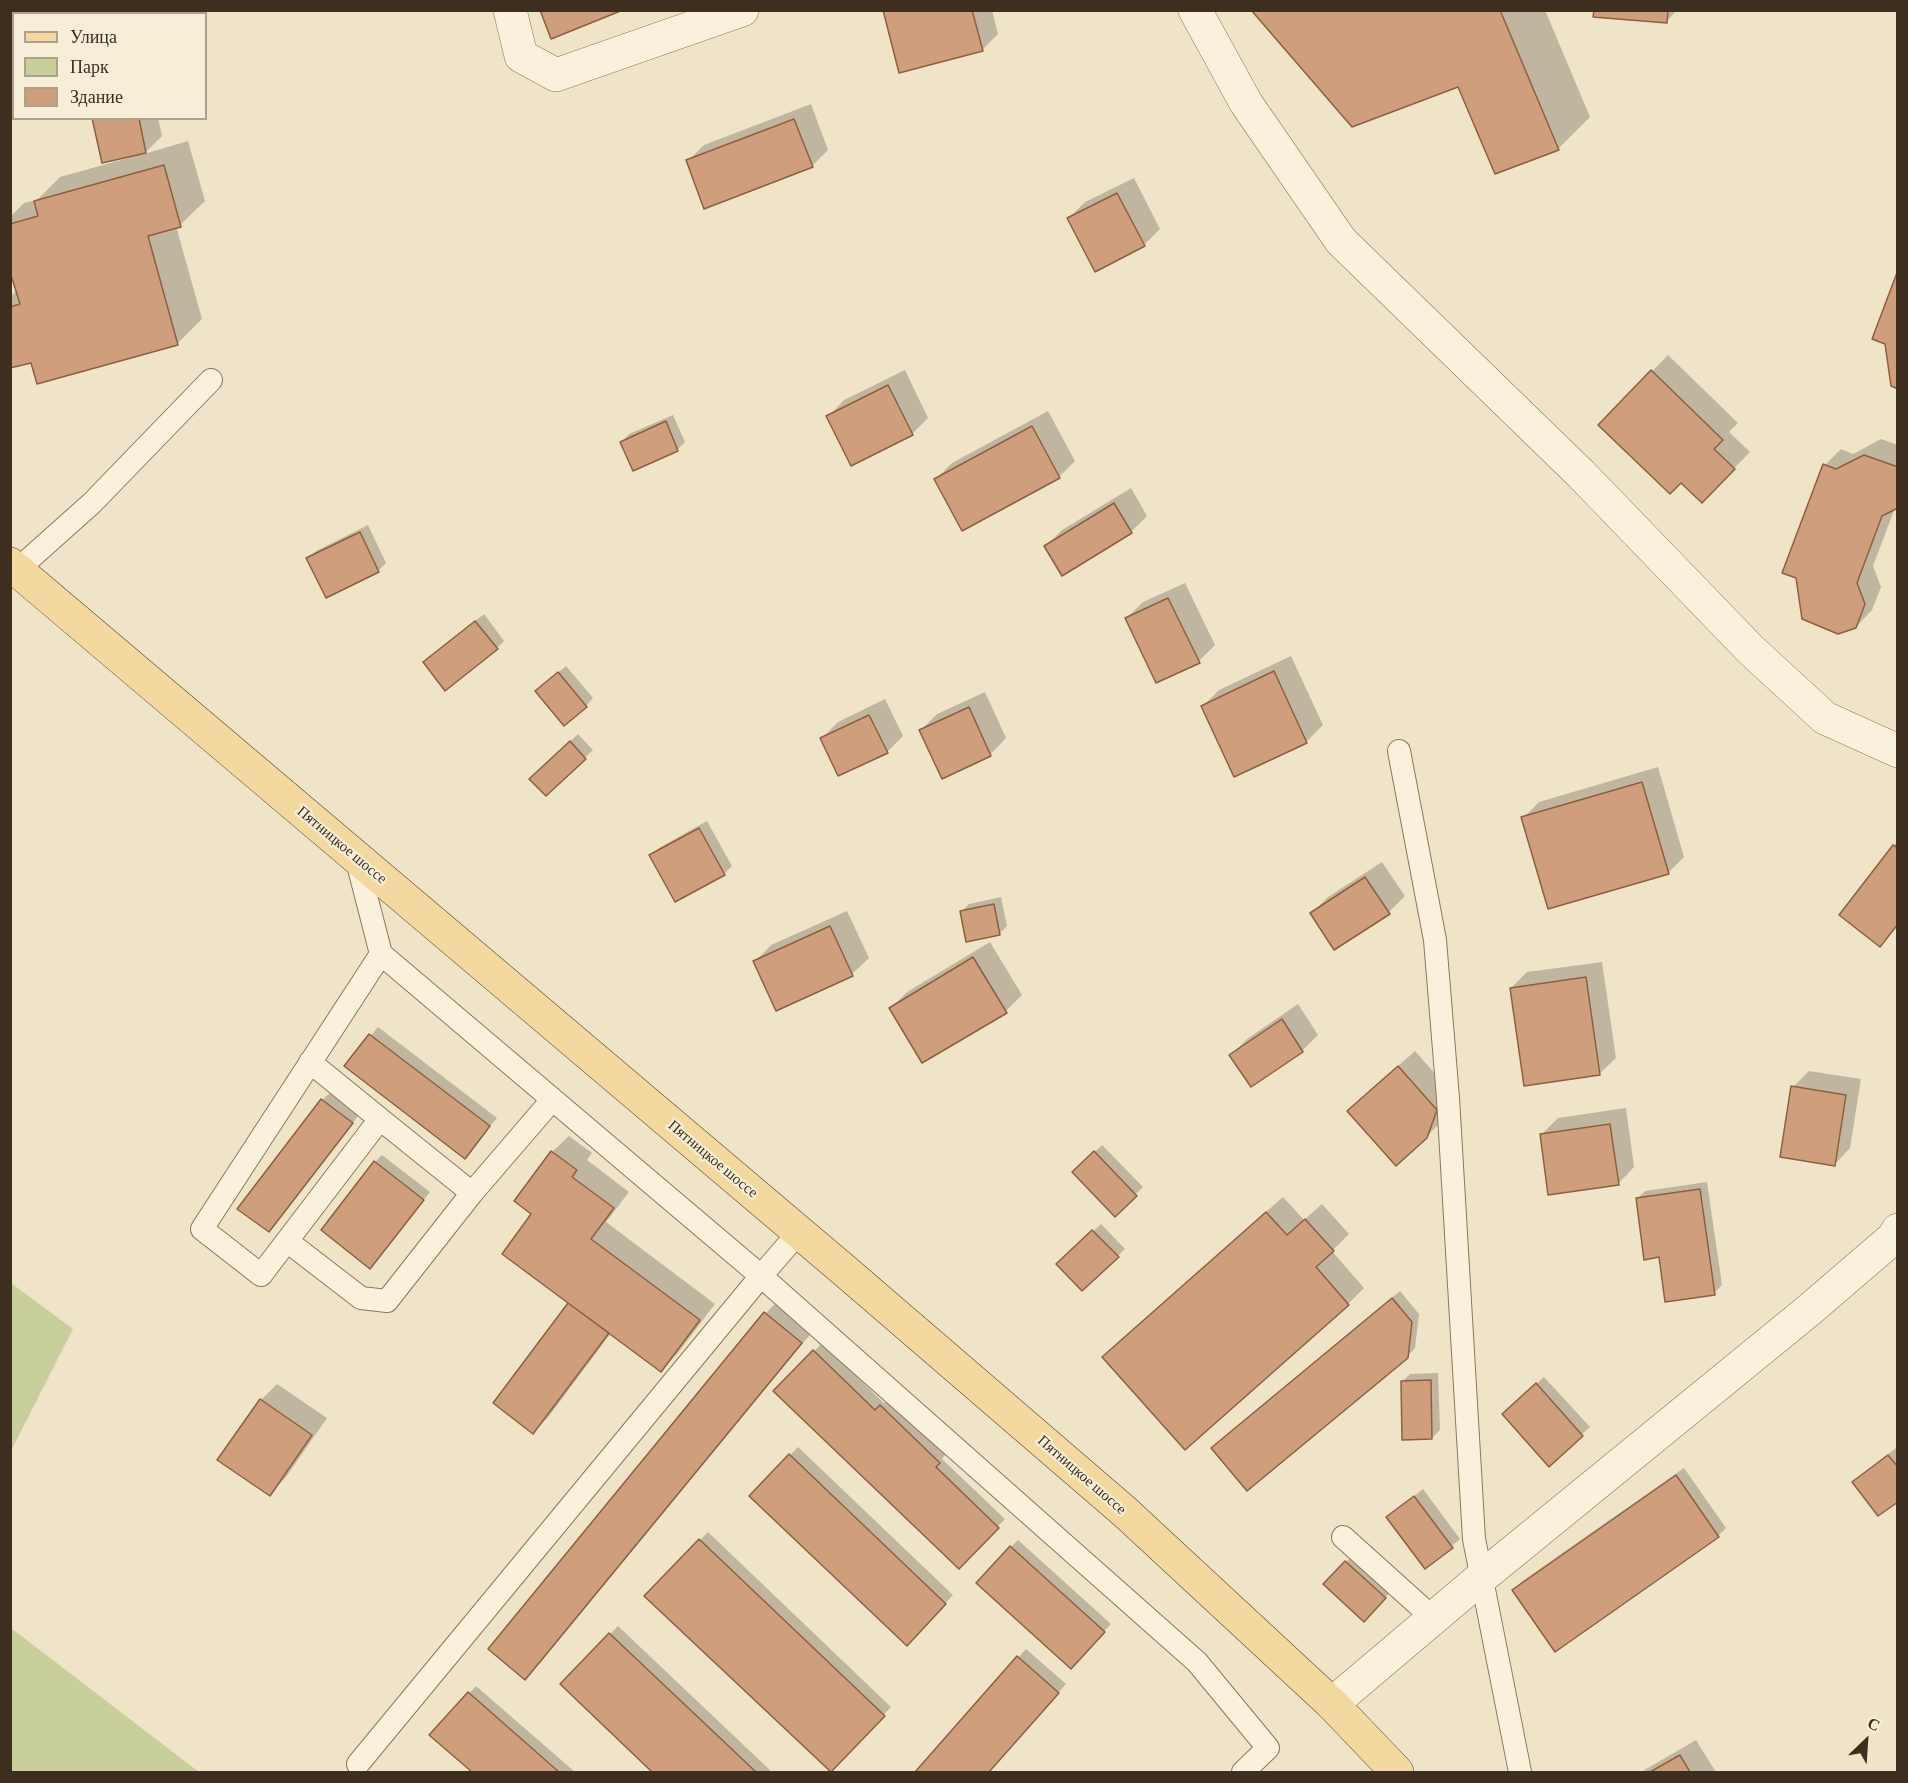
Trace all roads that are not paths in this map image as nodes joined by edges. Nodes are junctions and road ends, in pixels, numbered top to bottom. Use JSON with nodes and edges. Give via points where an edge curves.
{"nodes":[{"id":1,"x":510,"y":10,"type":"edge"},
{"id":2,"x":742,"y":10,"type":"edge"},
{"id":3,"x":1195,"y":10,"type":"edge"},
{"id":4,"x":211,"y":380,"type":"dead end"},
{"id":5,"x":14,"y":567,"type":"edge"},
{"id":6,"x":1399,"y":751,"type":"dead end"},
{"id":7,"x":1898,"y":751,"type":"edge"},
{"id":8,"x":356,"y":857,"type":"junction"},
{"id":9,"x":381,"y":954,"type":"junction"},
{"id":10,"x":310,"y":1062,"type":"junction"},
{"id":11,"x":552,"y":1100,"type":"junction"},
{"id":12,"x":380,"y":1119,"type":"junction"},
{"id":13,"x":472,"y":1193,"type":"junction"},
{"id":14,"x":1898,"y":1230,"type":"edge"},
{"id":15,"x":799,"y":1232,"type":"junction"},
{"id":16,"x":287,"y":1241,"type":"junction"},
{"id":17,"x":761,"y":1276,"type":"junction"},
{"id":18,"x":1343,"y":1537,"type":"dead end"},
{"id":19,"x":1482,"y":1577,"type":"junction"},
{"id":20,"x":1433,"y":1618,"type":"junction"},
{"id":21,"x":1332,"y":1704,"type":"junction"},
{"id":22,"x":358,"y":1764,"type":"dead end"},
{"id":23,"x":1243,"y":1773,"type":"edge"},
{"id":24,"x":1397,"y":1773,"type":"edge"},
{"id":25,"x":1520,"y":1773,"type":"edge"}],
"edges":[{"from":1,"to":2,"type":"street","via":[[521,56],[556,75]]},
{"from":3,"to":7,"type":"street","via":[[1246,103],[1341,241],[1581,474],[1750,650],[1825,718]]},
{"from":4,"to":5,"type":"lane","via":[[92,502]]},
{"from":5,"to":8,"type":"main road","name":"Пятницкое шоссе"},
{"from":6,"to":19,"type":"lane","via":[[1435,940],[1474,1539]]},
{"from":8,"to":9,"type":"lane"},
{"from":8,"to":15,"type":"main road","name":"Пятницкое шоссе"},
{"from":9,"to":10,"type":"lane"},
{"from":9,"to":11,"type":"lane"},
{"from":10,"to":12,"type":"lane"},
{"from":10,"to":16,"type":"lane","via":[[202,1229],[261,1275]]},
{"from":11,"to":13,"type":"lane"},
{"from":11,"to":17,"type":"lane"},
{"from":12,"to":13,"type":"lane"},
{"from":12,"to":16,"type":"lane"},
{"from":13,"to":16,"type":"lane","via":[[387,1301],[361,1298]]},
{"from":14,"to":19,"type":"street","via":[[1808,1311]]},
{"from":15,"to":17,"type":"lane"},
{"from":15,"to":21,"type":"main road","name":"Пятницкое шоссе","via":[[1125,1512]]},
{"from":17,"to":22,"type":"lane"},
{"from":17,"to":23,"type":"lane","via":[[1197,1662],[1268,1748]]},
{"from":18,"to":20,"type":"lane"},
{"from":19,"to":20,"type":"street"},
{"from":19,"to":25,"type":"lane"},
{"from":20,"to":21,"type":"street"},
{"from":21,"to":24,"type":"main road","name":"Пятницкое шоссе"}]}
